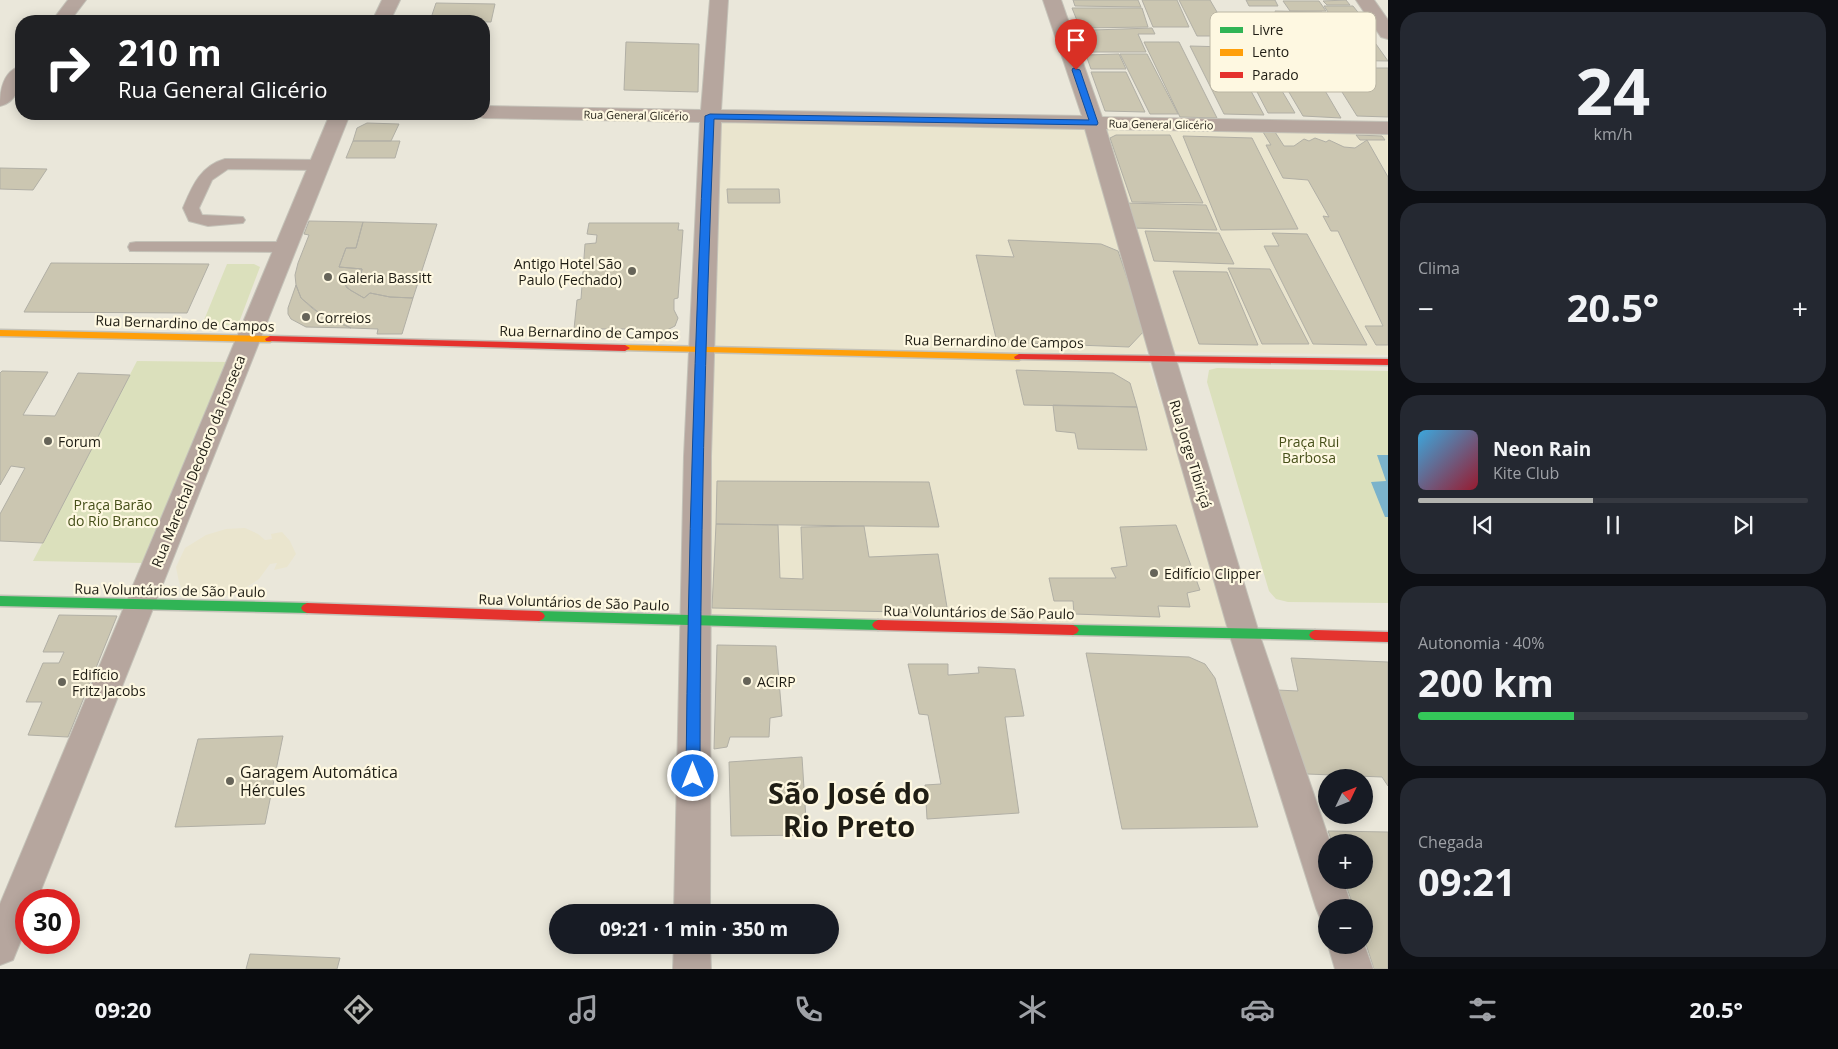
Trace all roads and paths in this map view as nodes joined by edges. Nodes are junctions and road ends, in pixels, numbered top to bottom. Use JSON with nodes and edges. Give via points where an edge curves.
{"nodes":[{"id":1,"x":77,"y":0,"type":"edge"},
{"id":2,"x":391,"y":0,"type":"edge"},
{"id":3,"x":719,"y":0,"type":"edge"},
{"id":4,"x":1052,"y":0,"type":"edge"},
{"id":5,"x":1365,"y":0,"type":"edge"},
{"id":6,"x":1373,"y":12,"type":"edge"},
{"id":7,"x":65,"y":15,"type":"edge"},
{"id":8,"x":384,"y":15,"type":"edge"},
{"id":9,"x":1376,"y":16,"type":"edge"},
{"id":10,"x":1388,"y":33,"type":"edge"},
{"id":11,"x":15,"y":81,"type":"edge"},
{"id":12,"x":0,"y":102,"type":"edge"},
{"id":13,"x":15,"y":103,"type":"edge"},
{"id":14,"x":490,"y":112,"type":"edge"},
{"id":15,"x":710,"y":116,"type":"junction"},
{"id":16,"x":338,"y":120,"type":"edge"},
{"id":17,"x":1094,"y":123,"type":"junction"},
{"id":18,"x":1388,"y":128,"type":"edge"},
{"id":19,"x":319,"y":165,"type":"junction"},
{"id":20,"x":237,"y":220,"type":"dead end"},
{"id":21,"x":136,"y":247,"type":"dead end"},
{"id":22,"x":286,"y":247,"type":"junction"},
{"id":23,"x":0,"y":333,"type":"edge"},
{"id":24,"x":248,"y":340,"type":"junction"},
{"id":25,"x":700,"y":349,"type":"junction"},
{"id":26,"x":1163,"y":360,"type":"junction"},
{"id":27,"x":1388,"y":362,"type":"edge"},
{"id":28,"x":0,"y":601,"type":"edge"},
{"id":29,"x":140,"y":603,"type":"junction"},
{"id":30,"x":694,"y":621,"type":"junction"},
{"id":31,"x":1244,"y":633,"type":"junction"},
{"id":32,"x":1388,"y":637,"type":"edge"},
{"id":33,"x":1331,"y":899,"type":"edge"},
{"id":34,"x":692,"y":904,"type":"edge"},
{"id":35,"x":0,"y":948,"type":"edge"},
{"id":36,"x":692,"y":954,"type":"edge"},
{"id":37,"x":1349,"y":954,"type":"edge"},
{"id":38,"x":692,"y":969,"type":"edge"},
{"id":39,"x":1354,"y":969,"type":"edge"}],
"edges":[{"from":1,"to":7,"type":"street"},
{"from":2,"to":8,"type":"street"},
{"from":3,"to":15,"type":"street"},
{"from":4,"to":17,"type":"street","name":"Rua Jorge Tibiriçá"},
{"from":5,"to":6,"type":"street"},
{"from":9,"to":10,"type":"street"},
{"from":11,"to":12,"type":"street"},
{"from":12,"to":13,"type":"street"},
{"from":14,"to":15,"type":"street","name":"Rua General Glicério"},
{"from":15,"to":17,"type":"street","name":"Rua General Glicério"},
{"from":15,"to":25,"type":"street"},
{"from":16,"to":19,"type":"street","name":"Rua Marechal Deodoro da Fonseca"},
{"from":17,"to":18,"type":"street","name":"Rua General Glicério"},
{"from":17,"to":26,"type":"street","name":"Rua Jorge Tibiriçá"},
{"from":19,"to":20,"type":"lane","via":[[225,164],[214,168],[204,178],[191,208],[194,218]]},
{"from":19,"to":22,"type":"street","name":"Rua Marechal Deodoro da Fonseca"},
{"from":21,"to":22,"type":"lane"},
{"from":22,"to":24,"type":"street","name":"Rua Marechal Deodoro da Fonseca"},
{"from":23,"to":24,"type":"street","name":"Rua Bernardino de Campos"},
{"from":24,"to":25,"type":"street","name":"Rua Bernardino de Campos"},
{"from":24,"to":29,"type":"street","name":"Rua Marechal Deodoro da Fonseca"},
{"from":25,"to":26,"type":"street","name":"Rua Bernardino de Campos"},
{"from":25,"to":30,"type":"street"},
{"from":26,"to":27,"type":"street","name":"Rua Bernardino de Campos"},
{"from":26,"to":31,"type":"street","name":"Rua Jorge Tibiriçá"},
{"from":28,"to":29,"type":"street","name":"Rua Voluntários de São Paulo"},
{"from":29,"to":30,"type":"street","name":"Rua Voluntários de São Paulo"},
{"from":29,"to":35,"type":"street","name":"Rua Marechal Deodoro da Fonseca"},
{"from":30,"to":31,"type":"street","name":"Rua Voluntários de São Paulo"},
{"from":30,"to":34,"type":"street"},
{"from":31,"to":32,"type":"street","name":"Rua Voluntários de São Paulo"},
{"from":31,"to":33,"type":"street","name":"Rua Jorge Tibiriçá"},
{"from":36,"to":38,"type":"street"},
{"from":37,"to":39,"type":"street"}]}
